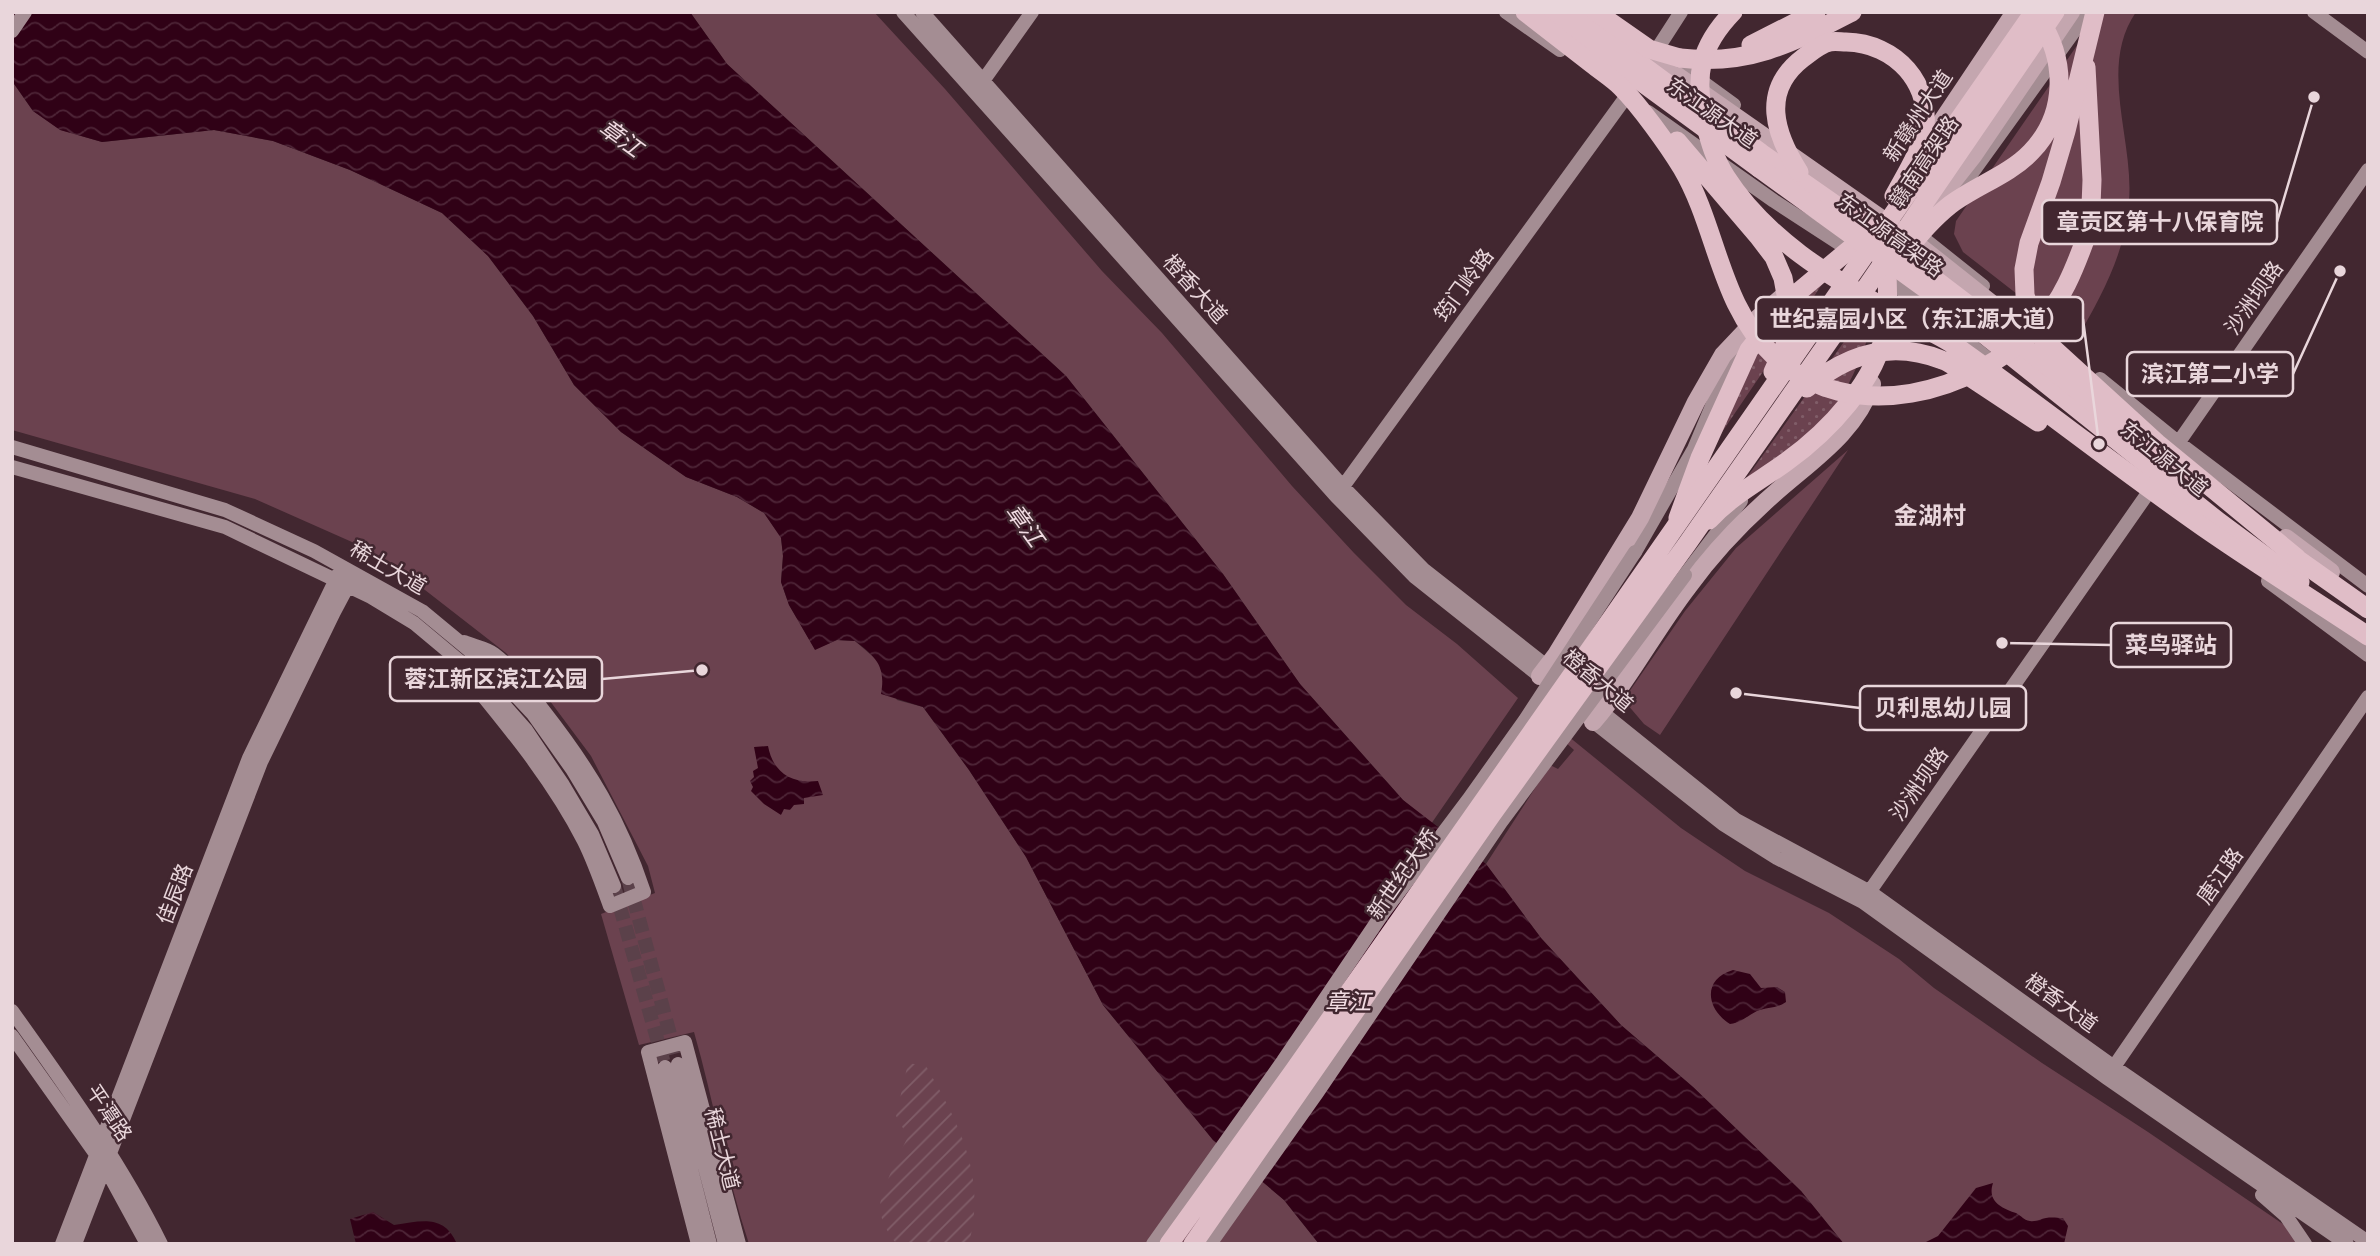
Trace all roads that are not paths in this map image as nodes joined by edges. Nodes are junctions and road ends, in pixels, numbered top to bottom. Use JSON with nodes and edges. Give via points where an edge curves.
{"nodes":[{"id":1,"x":25,"y":12,"type":"edge"},
{"id":2,"x":903,"y":12,"type":"edge"},
{"id":3,"x":922,"y":12,"type":"edge"},
{"id":4,"x":1032,"y":12,"type":"edge"},
{"id":5,"x":1506,"y":12,"type":"edge"},
{"id":6,"x":1525,"y":12,"type":"edge"},
{"id":7,"x":1546,"y":12,"type":"edge"},
{"id":8,"x":1570,"y":12,"type":"edge"},
{"id":9,"x":1590,"y":12,"type":"edge"},
{"id":10,"x":1596,"y":12,"type":"edge"},
{"id":11,"x":1606,"y":12,"type":"edge"},
{"id":12,"x":1681,"y":12,"type":"edge"},
{"id":13,"x":1733,"y":12,"type":"edge"},
{"id":14,"x":1816,"y":12,"type":"edge"},
{"id":15,"x":1852,"y":12,"type":"edge"},
{"id":16,"x":2007,"y":12,"type":"edge"},
{"id":17,"x":2015,"y":12,"type":"edge"},
{"id":18,"x":2034,"y":12,"type":"edge"},
{"id":19,"x":2055,"y":12,"type":"edge"},
{"id":20,"x":2071,"y":12,"type":"edge"},
{"id":21,"x":2088,"y":12,"type":"edge"},
{"id":22,"x":2095,"y":12,"type":"edge"},
{"id":23,"x":2314,"y":12,"type":"edge"},
{"id":24,"x":12,"y":31,"type":"edge"},
{"id":25,"x":2088,"y":40,"type":"junction"},
{"id":26,"x":2368,"y":52,"type":"edge"},
{"id":27,"x":1654,"y":54,"type":"junction"},
{"id":28,"x":1680,"y":58,"type":"junction"},
{"id":29,"x":979,"y":86,"type":"junction"},
{"id":30,"x":1624,"y":92,"type":"junction"},
{"id":31,"x":2368,"y":170,"type":"edge"},
{"id":32,"x":1879,"y":211,"type":"junction"},
{"id":33,"x":1857,"y":220,"type":"junction"},
{"id":34,"x":1915,"y":236,"type":"junction"},
{"id":35,"x":1853,"y":247,"type":"junction"},
{"id":36,"x":1817,"y":270,"type":"junction"},
{"id":37,"x":1887,"y":273,"type":"junction"},
{"id":38,"x":1882,"y":343,"type":"junction"},
{"id":39,"x":1775,"y":384,"type":"junction"},
{"id":40,"x":1797,"y":385,"type":"junction"},
{"id":41,"x":1859,"y":412,"type":"junction"},
{"id":42,"x":2176,"y":446,"type":"junction"},
{"id":43,"x":12,"y":447,"type":"edge"},
{"id":44,"x":12,"y":467,"type":"edge"},
{"id":45,"x":2151,"y":487,"type":"junction"},
{"id":46,"x":1340,"y":492,"type":"junction"},
{"id":47,"x":1680,"y":537,"type":"junction"},
{"id":48,"x":2297,"y":558,"type":"junction"},
{"id":49,"x":343,"y":566,"type":"junction"},
{"id":50,"x":356,"y":573,"type":"junction"},
{"id":51,"x":341,"y":583,"type":"junction"},
{"id":52,"x":2368,"y":586,"type":"edge"},
{"id":53,"x":2368,"y":599,"type":"edge"},
{"id":54,"x":2368,"y":609,"type":"edge"},
{"id":55,"x":2368,"y":634,"type":"edge"},
{"id":56,"x":456,"y":640,"type":"junction"},
{"id":57,"x":2368,"y":644,"type":"edge"},
{"id":58,"x":2368,"y":655,"type":"edge"},
{"id":59,"x":454,"y":656,"type":"junction"},
{"id":60,"x":1543,"y":671,"type":"junction"},
{"id":61,"x":2368,"y":697,"type":"edge"},
{"id":62,"x":1597,"y":717,"type":"junction"},
{"id":63,"x":628,"y":878,"type":"tunnel mouth"},
{"id":64,"x":614,"y":886,"type":"tunnel mouth"},
{"id":65,"x":1866,"y":897,"type":"junction"},
{"id":66,"x":1949,"y":964,"type":"junction"},
{"id":67,"x":12,"y":1011,"type":"edge"},
{"id":68,"x":12,"y":1036,"type":"edge"},
{"id":69,"x":2110,"y":1073,"type":"junction"},
{"id":70,"x":104,"y":1154,"type":"junction"},
{"id":71,"x":2367,"y":1242,"type":"edge"},
{"id":72,"x":62,"y":1244,"type":"edge"},
{"id":73,"x":75,"y":1244,"type":"edge"},
{"id":74,"x":147,"y":1244,"type":"edge"},
{"id":75,"x":161,"y":1244,"type":"edge"},
{"id":76,"x":698,"y":1244,"type":"edge"},
{"id":77,"x":710,"y":1244,"type":"edge"},
{"id":78,"x":725,"y":1244,"type":"edge"},
{"id":79,"x":739,"y":1244,"type":"edge"},
{"id":80,"x":1153,"y":1244,"type":"edge"},
{"id":81,"x":1169,"y":1244,"type":"edge"},
{"id":82,"x":1193,"y":1244,"type":"edge"},
{"id":83,"x":1210,"y":1244,"type":"edge"},
{"id":84,"x":2305,"y":1244,"type":"edge"},
{"id":85,"x":2347,"y":1244,"type":"edge"}],
"edges":[{"from":1,"to":24,"type":"street"},
{"from":2,"to":29,"type":"street","name":"橙香大道"},
{"from":3,"to":29,"type":"street","name":"橙香大道"},
{"from":4,"to":29,"type":"street"},
{"from":5,"to":30,"type":"street"},
{"from":6,"to":30,"type":"highway","bridge":true},
{"from":6,"to":35,"type":"main road","name":"东江源大道","via":[[1777,186]]},
{"from":7,"to":55,"type":"highway","name":"东江源高架路","bridge":true,"via":[[1941,299],[2219,522]]},
{"from":8,"to":33,"type":"highway","name":"东江源高架路","bridge":true},
{"from":9,"to":27,"type":"main road","name":"东江源大道"},
{"from":10,"to":28,"type":"highway","bridge":true,"via":[[1649,49]]},
{"from":11,"to":27,"type":"street"},
{"from":12,"to":27,"type":"street"},
{"from":13,"to":45,"type":"highway","bridge":true,"via":[[1703,58],[1699,97],[1714,155],[1757,216],[1813,264],[1954,345]]},
{"from":14,"to":28,"type":"highway","via":[[1737,51]]},
{"from":15,"to":28,"type":"highway","via":[[1776,48],[1747,56]]},
{"from":16,"to":32,"type":"street"},
{"from":17,"to":32,"type":"main road","name":"新赣州大道"},
{"from":18,"to":39,"type":"highway","name":"赣南高架路","bridge":true},
{"from":18,"to":40,"type":"highway","bridge":true,"via":[[2055,49],[2060,71],[2060,90],[2049,125],[2031,152],[1951,204],[1923,230]]},
{"from":19,"to":40,"type":"highway","name":"赣南高架路","bridge":true},
{"from":20,"to":34,"type":"main road"},
{"from":21,"to":34,"type":"street","via":[[2001,135]]},
{"from":22,"to":25,"type":"highway","bridge":true},
{"from":23,"to":26,"type":"street"},
{"from":25,"to":30,"type":"highway","bridge":true,"via":[[2084,78],[2091,206],[2080,253],[2057,301],[2024,340],[1985,369],[1937,388],[1896,395],[1845,393],[1821,385],[1794,374],[1762,343],[1734,303],[1682,168]]},
{"from":25,"to":48,"type":"highway","bridge":true,"via":[[2052,182],[2029,243],[2024,282],[2033,321],[2043,338],[2157,443]]},
{"from":27,"to":32,"type":"main road","name":"东江源大道"},
{"from":29,"to":46,"type":"street","name":"橙香大道"},
{"from":30,"to":35,"type":"street","via":[[1773,201]]},
{"from":30,"to":46,"type":"street","name":"筠门岭路"},
{"from":30,"to":47,"type":"highway","bridge":true,"via":[[1669,132],[1758,236],[1774,257],[1787,300],[1787,341],[1770,379]]},
{"from":31,"to":42,"type":"street","name":"沙洲坝路"},
{"from":32,"to":34,"type":"main road","name":"东江源大道"},
{"from":32,"to":35,"type":"main road","name":"新赣州大道"},
{"from":33,"to":39,"type":"highway","bridge":true,"via":[[1799,172],[1784,147],[1775,113],[1780,88],[1791,68],[1830,42],[1874,45],[1908,69],[1926,114],[1923,137],[1891,203],[1832,283]]},
{"from":33,"to":48,"type":"highway","name":"东江源高架路","bridge":true,"via":[[2039,359],[2226,513]]},
{"from":34,"to":37,"type":"main road"},
{"from":34,"to":42,"type":"main road","name":"东江源大道"},
{"from":35,"to":36,"type":"street"},
{"from":35,"to":37,"type":"main road","name":"东江源大道"},
{"from":35,"to":47,"type":"highway","via":[[1790,299],[1749,350],[1700,458]]},
{"from":36,"to":60,"type":"main road","via":[[1766,311],[1723,355],[1640,518]]},
{"from":36,"to":80,"type":"street","bridge":true,"via":[[1771,311],[1730,363],[1694,449],[1634,552],[1518,730],[1383,913]]},
{"from":37,"to":38,"type":"main road"},
{"from":37,"to":45,"type":"main road","name":"东江源大道","via":[[1982,339]]},
{"from":38,"to":41,"type":"main road"},
{"from":38,"to":47,"type":"highway","via":[[1849,404],[1809,446]]},
{"from":39,"to":47,"type":"highway","name":"赣南高架路","bridge":true},
{"from":40,"to":47,"type":"highway","name":"赣南高架路","bridge":true},
{"from":41,"to":62,"type":"main road","via":[[1819,457],[1782,487],[1710,560]]},
{"from":41,"to":83,"type":"street","bridge":true,"via":[[1817,453],[1736,505],[1508,812]]},
{"from":42,"to":52,"type":"street"},
{"from":42,"to":53,"type":"main road","name":"东江源大道","via":[[2235,501]]},
{"from":43,"to":49,"type":"street","name":"稀土大道","via":[[225,510]]},
{"from":44,"to":51,"type":"street","name":"稀土大道","via":[[225,527]]},
{"from":45,"to":47,"type":"highway","bridge":true,"via":[[1943,360],[1900,351],[1871,352],[1836,367],[1803,391]]},
{"from":45,"to":55,"type":"highway","bridge":true,"via":[[2213,534]]},
{"from":45,"to":57,"type":"main road","name":"东江源大道"},
{"from":45,"to":58,"type":"street"},
{"from":45,"to":65,"type":"street","name":"沙洲坝路"},
{"from":46,"to":60,"type":"street","name":"橙香大道"},
{"from":47,"to":81,"type":"highway","name":"新世纪大桥","bridge":true},
{"from":47,"to":82,"type":"highway","name":"新世纪大桥","bridge":true},
{"from":48,"to":54,"type":"highway","name":"东江源高架路","bridge":true},
{"from":49,"to":50,"type":"street","name":"稀土大道"},
{"from":49,"to":51,"type":"street","name":"佳辰路"},
{"from":50,"to":51,"type":"street","name":"佳辰路"},
{"from":50,"to":56,"type":"street","name":"稀土大道","via":[[422,611]]},
{"from":51,"to":59,"type":"street","name":"稀土大道","via":[[414,623]]},
{"from":51,"to":70,"type":"street","name":"佳辰路","via":[[261,762]]},
{"from":56,"to":59,"type":"street","via":[[492,652],[518,677],[579,756],[607,801],[644,892],[610,906],[585,842],[565,807],[538,764]]},
{"from":56,"to":63,"type":"street","name":"稀土大道","via":[[533,714],[604,822]]},
{"from":59,"to":64,"type":"street","name":"稀土大道","via":[[526,730],[592,834]]},
{"from":60,"to":62,"type":"street","name":"橙香大道"},
{"from":61,"to":69,"type":"street","name":"唐江路"},
{"from":62,"to":65,"type":"street","name":"橙香大道","via":[[1723,824],[1777,858]]},
{"from":65,"to":66,"type":"street","name":"橙香大道"},
{"from":65,"to":69,"type":"street","name":"橙香大道"},
{"from":66,"to":69,"type":"street","name":"橙香大道"},
{"from":66,"to":84,"type":"street","via":[[2027,1031],[2266,1198],[2286,1216]]},
{"from":67,"to":70,"type":"street","name":"平潭路"},
{"from":68,"to":70,"type":"street","name":"平潭路"},
{"from":69,"to":71,"type":"street","name":"橙香大道"},
{"from":69,"to":85,"type":"street","name":"橙香大道"},
{"from":70,"to":72,"type":"street","name":"佳辰路"},
{"from":70,"to":73,"type":"street","name":"佳辰路"},
{"from":70,"to":74,"type":"street","name":"平潭路"},
{"from":70,"to":75,"type":"street","name":"平潭路","via":[[141,1203]]},
{"from":76,"to":79,"type":"street","via":[[648,1052],[685,1042]]},
{"from":77,"to":78,"type":"street","name":"稀土大道","via":[[672,1066]]}]}
